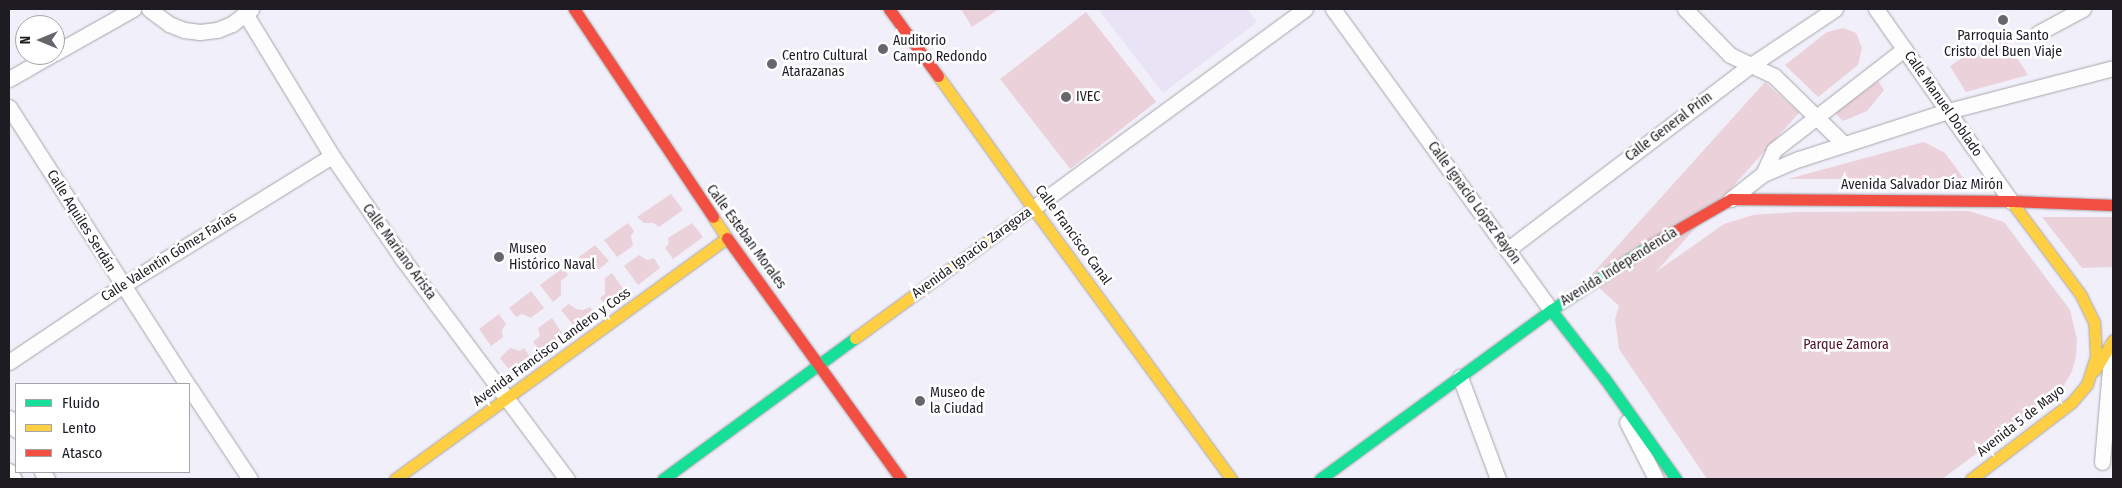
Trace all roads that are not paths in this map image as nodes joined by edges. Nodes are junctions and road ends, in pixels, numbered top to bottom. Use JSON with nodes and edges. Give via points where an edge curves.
{"nodes":[{"id":1,"x":133,"y":9,"type":"edge"},
{"id":2,"x":149,"y":9,"type":"edge"},
{"id":3,"x":574,"y":9,"type":"edge"},
{"id":4,"x":889,"y":9,"type":"edge"},
{"id":5,"x":1305,"y":9,"type":"edge"},
{"id":6,"x":1333,"y":9,"type":"edge"},
{"id":7,"x":1685,"y":9,"type":"edge"},
{"id":8,"x":1834,"y":9,"type":"edge"},
{"id":9,"x":1876,"y":9,"type":"edge"},
{"id":10,"x":2083,"y":9,"type":"edge"},
{"id":11,"x":248,"y":12,"type":"edge"},
{"id":12,"x":2038,"y":34,"type":"dead end"},
{"id":13,"x":65,"y":47,"type":"edge"},
{"id":14,"x":1904,"y":49,"type":"junction"},
{"id":15,"x":34,"y":65,"type":"edge"},
{"id":16,"x":1751,"y":65,"type":"junction"},
{"id":17,"x":2113,"y":68,"type":"edge"},
{"id":18,"x":9,"y":79,"type":"edge"},
{"id":19,"x":9,"y":107,"type":"edge"},
{"id":20,"x":1948,"y":112,"type":"junction"},
{"id":21,"x":1815,"y":116,"type":"junction"},
{"id":22,"x":1844,"y":144,"type":"junction"},
{"id":23,"x":332,"y":156,"type":"junction"},
{"id":24,"x":1763,"y":174,"type":"junction"},
{"id":25,"x":1731,"y":199,"type":"junction"},
{"id":26,"x":2011,"y":201,"type":"junction"},
{"id":27,"x":2113,"y":205,"type":"edge"},
{"id":28,"x":1033,"y":208,"type":"junction"},
{"id":29,"x":727,"y":238,"type":"junction"},
{"id":30,"x":1507,"y":250,"type":"junction"},
{"id":31,"x":122,"y":286,"type":"junction"},
{"id":32,"x":1551,"y":310,"type":"junction"},
{"id":33,"x":2094,"y":322,"type":"junction"},
{"id":34,"x":2113,"y":341,"type":"edge"},
{"id":35,"x":2096,"y":356,"type":"joint"},
{"id":36,"x":9,"y":362,"type":"edge"},
{"id":37,"x":820,"y":365,"type":"junction"},
{"id":38,"x":1460,"y":377,"type":"junction"},
{"id":39,"x":187,"y":383,"type":"edge"},
{"id":40,"x":2087,"y":384,"type":"junction"},
{"id":41,"x":190,"y":388,"type":"edge"},
{"id":42,"x":1615,"y":395,"type":"junction"},
{"id":43,"x":507,"y":398,"type":"junction"},
{"id":44,"x":2102,"y":462,"type":"dead end"},
{"id":45,"x":9,"y":471,"type":"edge"},
{"id":46,"x":14,"y":479,"type":"edge"},
{"id":47,"x":250,"y":479,"type":"edge"},
{"id":48,"x":395,"y":479,"type":"edge"},
{"id":49,"x":566,"y":479,"type":"edge"},
{"id":50,"x":663,"y":479,"type":"edge"},
{"id":51,"x":901,"y":479,"type":"edge"},
{"id":52,"x":1231,"y":479,"type":"edge"},
{"id":53,"x":1320,"y":479,"type":"edge"},
{"id":54,"x":1498,"y":479,"type":"edge"},
{"id":55,"x":1656,"y":479,"type":"edge"},
{"id":56,"x":1676,"y":479,"type":"edge"},
{"id":57,"x":1971,"y":479,"type":"edge"}],
"edges":[{"from":1,"to":13,"type":"street"},
{"from":2,"to":11,"type":"street","via":[[169,24],[200,32],[232,24]]},
{"from":3,"to":29,"type":"main road","name":"Calle Esteban Morales"},
{"from":4,"to":28,"type":"main road","name":"Calle Francisco Canal"},
{"from":5,"to":28,"type":"street","name":"Avenida Ignacio Zaragoza"},
{"from":6,"to":30,"type":"street","name":"Calle Ignacio López Rayón"},
{"from":7,"to":16,"type":"street","via":[[1730,55]]},
{"from":8,"to":16,"type":"street","name":"Calle General Prim"},
{"from":9,"to":14,"type":"street","name":"Calle Manuel Doblado"},
{"from":10,"to":12,"type":"street"},
{"from":11,"to":23,"type":"street","name":"Calle Mariano Arista"},
{"from":14,"to":20,"type":"street","name":"Calle Manuel Doblado"},
{"from":14,"to":21,"type":"street"},
{"from":15,"to":18,"type":"street"},
{"from":16,"to":21,"type":"street","via":[[1774,76]]},
{"from":16,"to":30,"type":"street","name":"Calle General Prim"},
{"from":17,"to":20,"type":"street","name":"Avenida Independencia"},
{"from":19,"to":31,"type":"street","name":"Calle Aquiles Serdán"},
{"from":20,"to":22,"type":"street","name":"Avenida Independencia"},
{"from":20,"to":26,"type":"street","name":"Calle Manuel Doblado"},
{"from":21,"to":22,"type":"street"},
{"from":21,"to":24,"type":"street","via":[[1774,150]]},
{"from":22,"to":24,"type":"street","name":"Avenida Independencia"},
{"from":23,"to":31,"type":"street","name":"Calle Valentín Gómez Farías"},
{"from":23,"to":43,"type":"street","name":"Calle Mariano Arista","via":[[402,258]]},
{"from":24,"to":25,"type":"street","name":"Avenida Independencia"},
{"from":25,"to":26,"type":"main road","name":"Avenida Salvador Díaz Mirón"},
{"from":25,"to":32,"type":"main road","name":"Avenida Independencia"},
{"from":26,"to":27,"type":"main road","name":"Avenida Salvador Díaz Mirón"},
{"from":26,"to":33,"type":"main road","name":"Calle Manuel Doblado","via":[[2081,295]]},
{"from":28,"to":37,"type":"main road","name":"Avenida Ignacio Zaragoza"},
{"from":28,"to":52,"type":"main road","name":"Calle Francisco Canal"},
{"from":29,"to":37,"type":"main road","name":"Calle Esteban Morales"},
{"from":29,"to":43,"type":"main road","name":"Avenida Francisco Landero y Coss"},
{"from":30,"to":32,"type":"street","name":"Calle Ignacio López Rayón"},
{"from":31,"to":36,"type":"street","name":"Calle Valentín Gómez Farías"},
{"from":31,"to":39,"type":"street","name":"Calle Aquiles Serdán"},
{"from":32,"to":38,"type":"main road","name":"Avenida Independencia"},
{"from":32,"to":42,"type":"main road","name":"Calle Ignacio López Rayón"},
{"from":33,"to":34,"type":"main road","name":"Calle Manuel Doblado"},
{"from":33,"to":35,"type":"main road","name":"Calle Manuel Doblado"},
{"from":34,"to":40,"type":"main road","name":"Avenida 5 de Mayo"},
{"from":34,"to":44,"type":"street"},
{"from":35,"to":40,"type":"main road","name":"Avenida 5 de Mayo"},
{"from":37,"to":50,"type":"main road","name":"Avenida Ignacio Zaragoza"},
{"from":37,"to":51,"type":"main road","name":"Calle Esteban Morales"},
{"from":38,"to":53,"type":"main road","name":"Avenida Independencia"},
{"from":38,"to":54,"type":"street"},
{"from":40,"to":57,"type":"main road","name":"Avenida 5 de Mayo","via":[[2072,402]]},
{"from":41,"to":47,"type":"street","name":"Calle Aquiles Serdán"},
{"from":42,"to":55,"type":"street","name":"Calle Ignacio López Rayón"},
{"from":42,"to":56,"type":"main road","name":"Calle Ignacio López Rayón"},
{"from":43,"to":48,"type":"main road","name":"Avenida Francisco Landero y Coss"},
{"from":43,"to":49,"type":"street","name":"Calle Mariano Arista"},
{"from":45,"to":46,"type":"street"}]}
